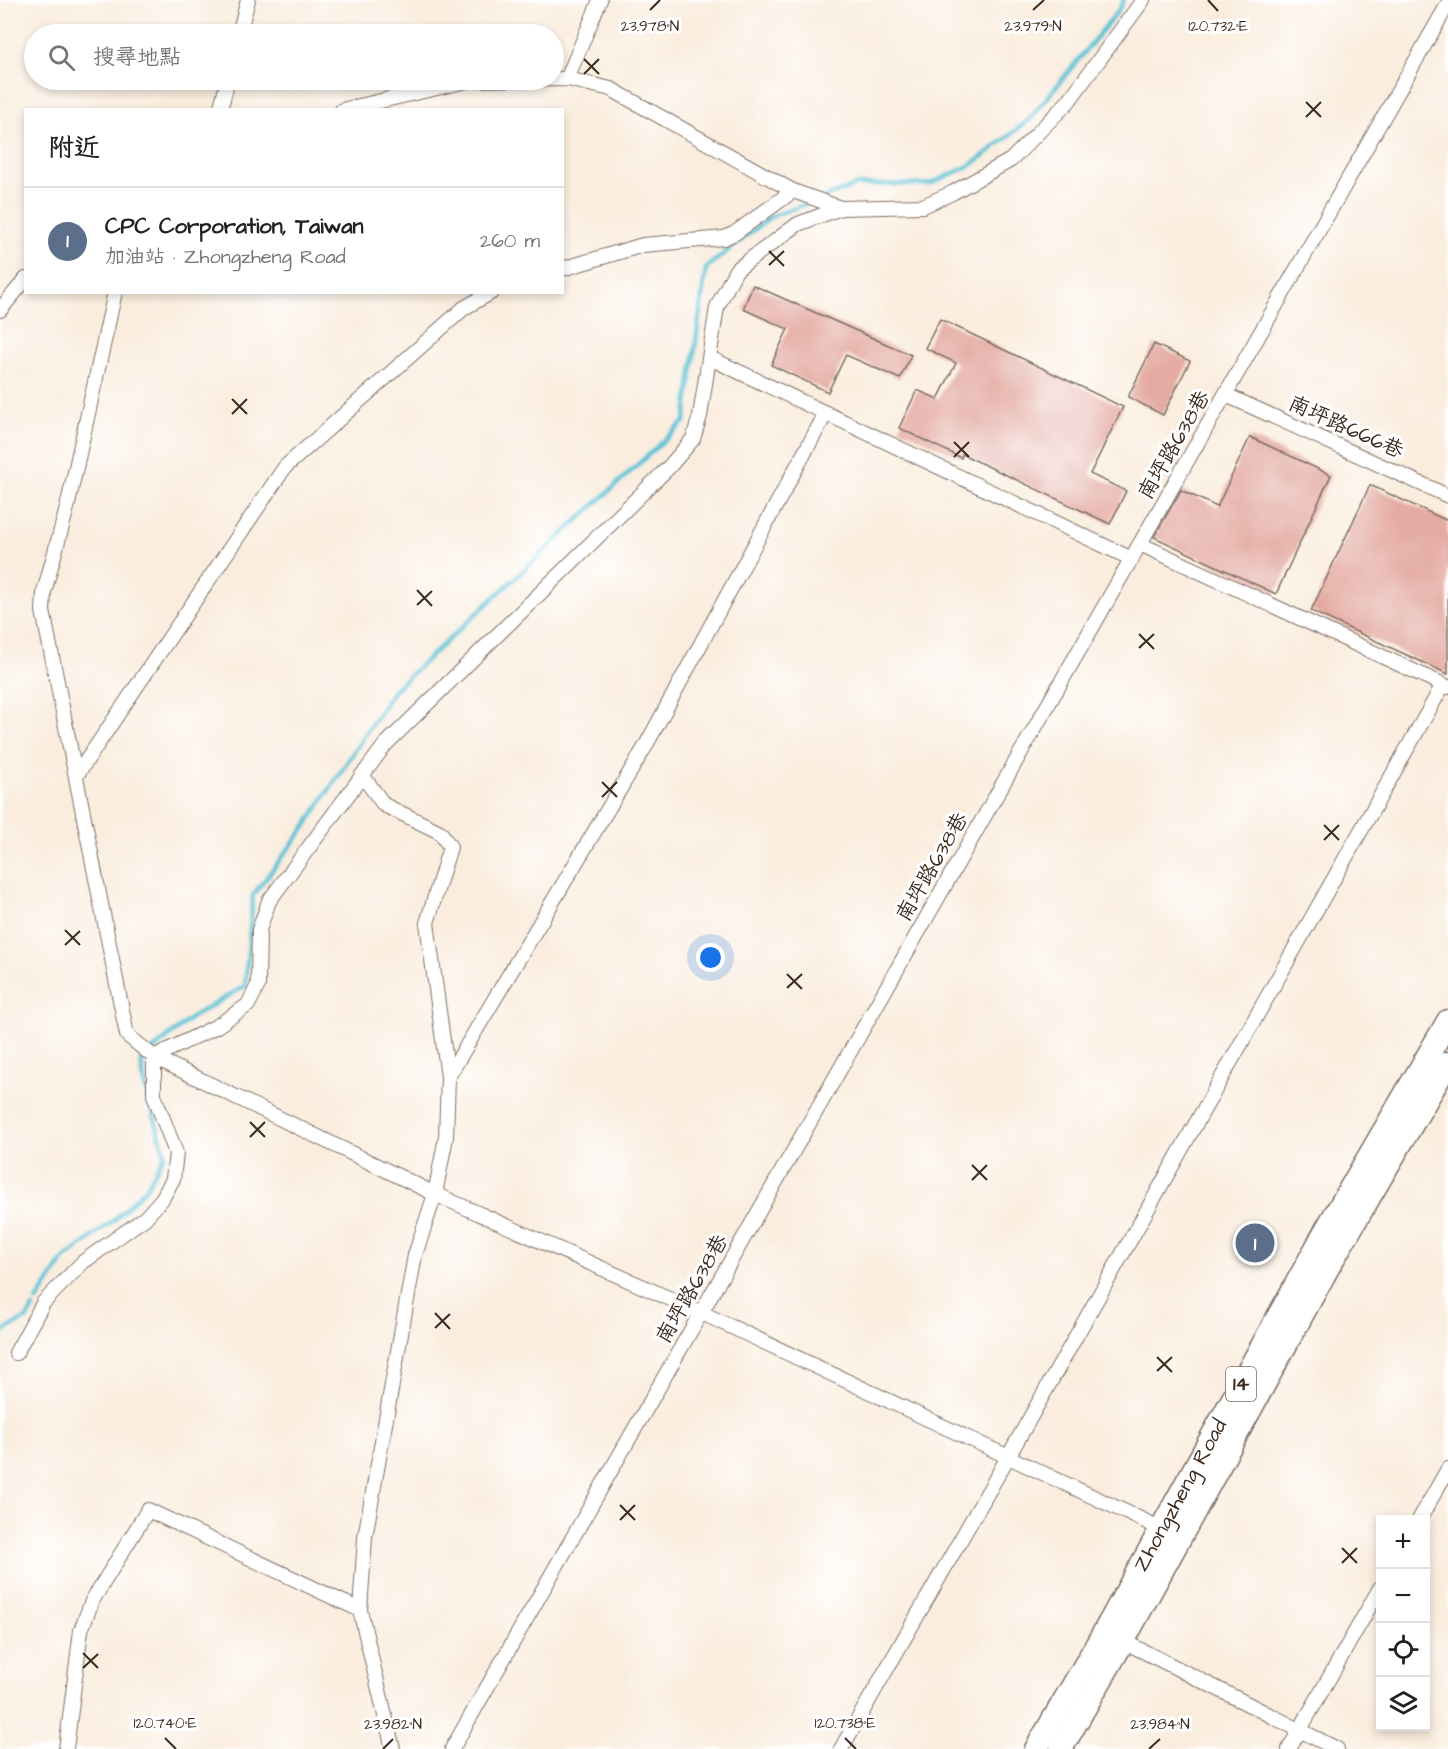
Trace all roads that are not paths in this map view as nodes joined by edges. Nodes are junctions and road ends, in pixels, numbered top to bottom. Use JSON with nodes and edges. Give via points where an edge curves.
{"nodes":[{"id":1,"x":248,"y":0,"type":"edge"},
{"id":2,"x":600,"y":0,"type":"edge"},
{"id":3,"x":1143,"y":0,"type":"edge"},
{"id":4,"x":1448,"y":4,"type":"edge"},
{"id":5,"x":242,"y":24,"type":"edge"},
{"id":6,"x":567,"y":80,"type":"joint"},
{"id":7,"x":225,"y":90,"type":"edge"},
{"id":8,"x":428,"y":90,"type":"edge"},
{"id":9,"x":221,"y":108,"type":"edge"},
{"id":10,"x":351,"y":108,"type":"edge"},
{"id":11,"x":793,"y":191,"type":"junction"},
{"id":12,"x":842,"y":208,"type":"junction"},
{"id":13,"x":564,"y":268,"type":"edge"},
{"id":14,"x":24,"y":281,"type":"edge"},
{"id":15,"x":115,"y":294,"type":"edge"},
{"id":16,"x":488,"y":294,"type":"edge"},
{"id":17,"x":0,"y":310,"type":"edge"},
{"id":18,"x":710,"y":358,"type":"junction"},
{"id":19,"x":1226,"y":395,"type":"junction"},
{"id":20,"x":826,"y":413,"type":"junction"},
{"id":21,"x":1448,"y":496,"type":"edge"},
{"id":22,"x":1140,"y":544,"type":"junction"},
{"id":23,"x":1132,"y":559,"type":"junction"},
{"id":24,"x":1445,"y":686,"type":"edge"},
{"id":25,"x":76,"y":776,"type":"junction"},
{"id":26,"x":362,"y":776,"type":"junction"},
{"id":27,"x":1448,"y":1021,"type":"edge"},
{"id":28,"x":154,"y":1057,"type":"junction"},
{"id":29,"x":1448,"y":1063,"type":"edge"},
{"id":30,"x":448,"y":1077,"type":"junction"},
{"id":31,"x":435,"y":1194,"type":"junction"},
{"id":32,"x":702,"y":1312,"type":"junction"},
{"id":33,"x":16,"y":1353,"type":"dead end"},
{"id":34,"x":1008,"y":1457,"type":"junction"},
{"id":35,"x":1448,"y":1469,"type":"edge"},
{"id":36,"x":1422,"y":1515,"type":"edge"},
{"id":37,"x":1171,"y":1534,"type":"junction"},
{"id":38,"x":1376,"y":1595,"type":"edge"},
{"id":39,"x":360,"y":1610,"type":"junction"},
{"id":40,"x":1114,"y":1636,"type":"junction"},
{"id":41,"x":1299,"y":1731,"type":"junction"},
{"id":42,"x":66,"y":1749,"type":"edge"},
{"id":43,"x":393,"y":1749,"type":"edge"},
{"id":44,"x":452,"y":1749,"type":"edge"},
{"id":45,"x":841,"y":1749,"type":"edge"},
{"id":46,"x":1036,"y":1749,"type":"edge"},
{"id":47,"x":1060,"y":1749,"type":"edge"},
{"id":48,"x":1289,"y":1749,"type":"edge"},
{"id":49,"x":1337,"y":1749,"type":"edge"}],
"edges":[{"from":1,"to":5,"type":"street"},
{"from":2,"to":6,"type":"street"},
{"from":3,"to":12,"type":"street","via":[[1068,102],[1011,160],[923,206]]},
{"from":4,"to":19,"type":"street","name":"南坪路638巷"},
{"from":6,"to":11,"type":"street","via":[[610,89]]},
{"from":7,"to":9,"type":"street"},
{"from":8,"to":10,"type":"street"},
{"from":11,"to":12,"type":"street"},
{"from":11,"to":13,"type":"street","via":[[724,238],[643,245]]},
{"from":12,"to":18,"type":"street","via":[[798,224],[736,270],[717,307]]},
{"from":14,"to":17,"type":"street"},
{"from":15,"to":25,"type":"street","via":[[67,508],[44,592],[43,611]]},
{"from":16,"to":25,"type":"street","via":[[464,308],[285,467]]},
{"from":18,"to":20,"type":"street"},
{"from":18,"to":26,"type":"street","via":[[693,439],[669,467],[385,744]]},
{"from":19,"to":21,"type":"street","name":"南坪路666巷"},
{"from":19,"to":22,"type":"street","name":"南坪路638巷"},
{"from":20,"to":23,"type":"street"},
{"from":20,"to":30,"type":"street","via":[[645,747]]},
{"from":22,"to":23,"type":"street","name":"南坪路638巷"},
{"from":22,"to":24,"type":"street"},
{"from":23,"to":32,"type":"street","name":"南坪路638巷"},
{"from":24,"to":34,"type":"street"},
{"from":25,"to":28,"type":"street","via":[[127,1035]]},
{"from":26,"to":28,"type":"street","via":[[269,901],[259,930],[258,985],[248,1005],[217,1026]]},
{"from":26,"to":30,"type":"street","via":[[384,805],[440,832],[450,847],[427,923]]},
{"from":27,"to":37,"type":"main road","name":"Zhongzheng Road","number":"14","via":[[1327,1228]]},
{"from":28,"to":31,"type":"street"},
{"from":28,"to":33,"type":"street","via":[[154,1095],[176,1153],[173,1179],[145,1218],[83,1262],[43,1304]]},
{"from":29,"to":37,"type":"main road","name":"Zhongzheng Road","number":"14"},
{"from":30,"to":31,"type":"street","via":[[446,1137]]},
{"from":31,"to":32,"type":"street"},
{"from":31,"to":39,"type":"street","via":[[416,1255],[365,1537]]},
{"from":32,"to":34,"type":"street"},
{"from":32,"to":44,"type":"street","name":"南坪路638巷"},
{"from":34,"to":37,"type":"street"},
{"from":34,"to":45,"type":"street"},
{"from":35,"to":36,"type":"street"},
{"from":37,"to":40,"type":"main road","name":"Zhongzheng Road","number":"14"},
{"from":38,"to":41,"type":"street"},
{"from":39,"to":42,"type":"street","via":[[148,1510],[92,1601],[81,1630]]},
{"from":39,"to":43,"type":"street"},
{"from":40,"to":41,"type":"street"},
{"from":40,"to":46,"type":"main road","name":"Zhongzheng Road","number":"14"},
{"from":40,"to":47,"type":"main road","name":"Zhongzheng Road","number":"14"},
{"from":41,"to":48,"type":"street"},
{"from":41,"to":49,"type":"street"}]}
